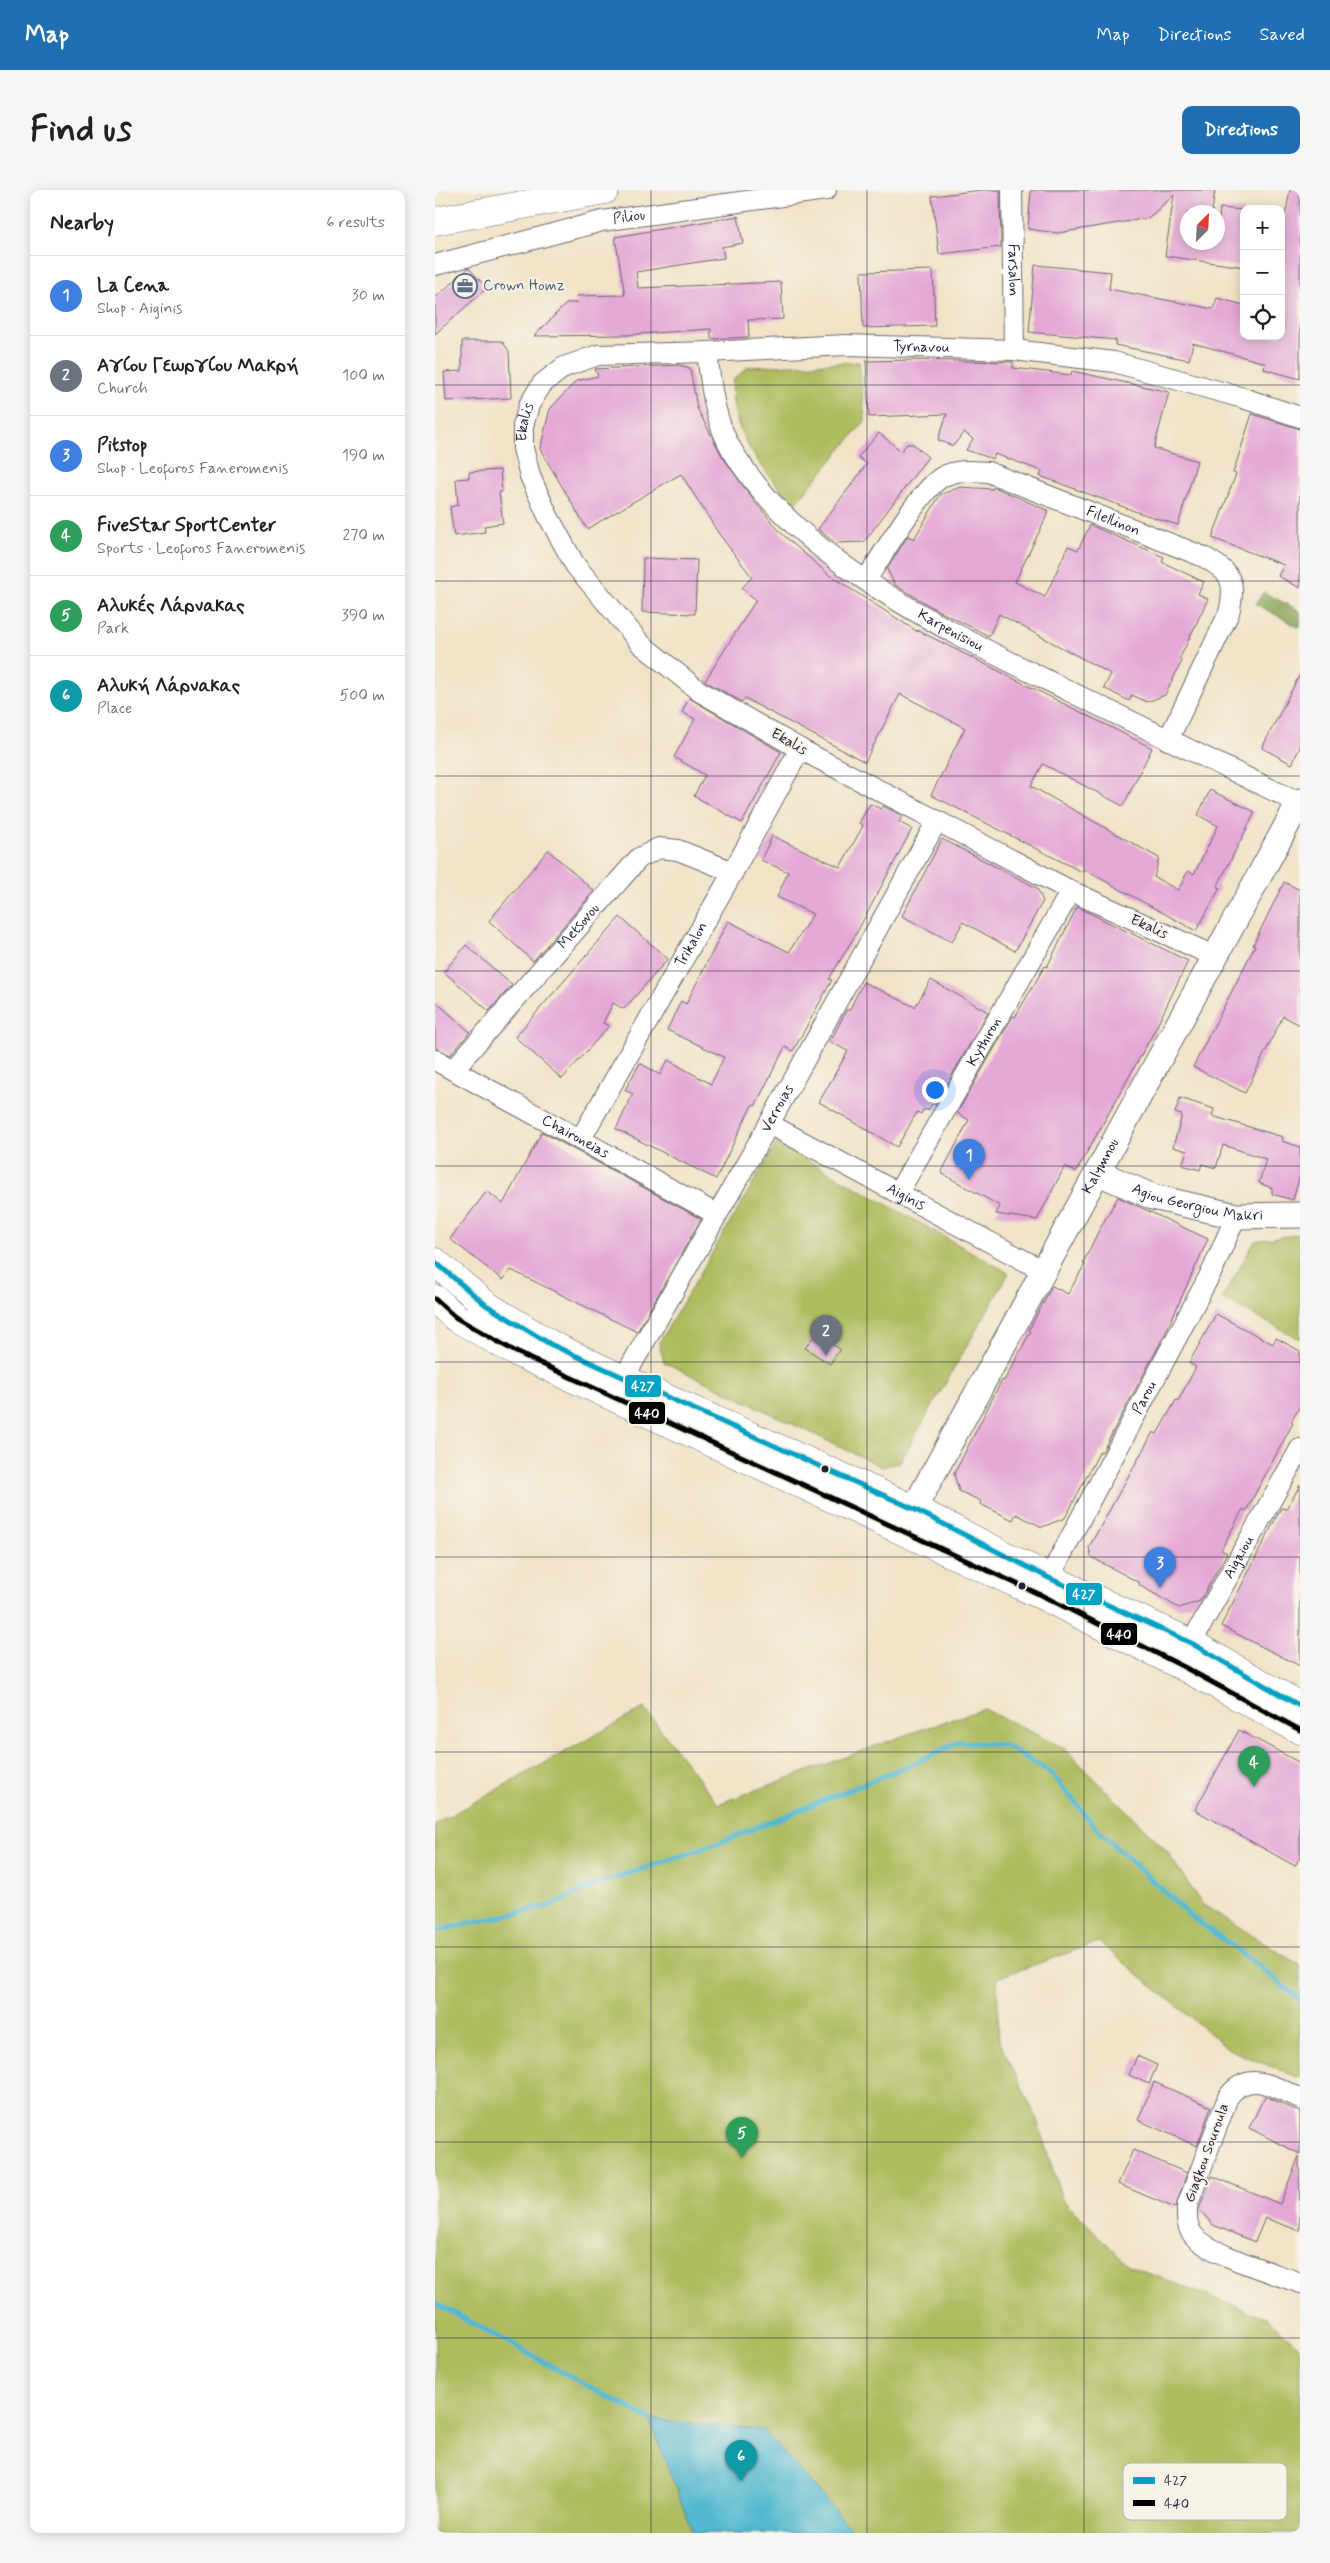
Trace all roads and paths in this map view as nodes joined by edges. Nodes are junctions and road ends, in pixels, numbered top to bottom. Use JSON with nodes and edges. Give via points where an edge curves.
{"nodes":[{"id":1,"x":605,"y":190,"type":"edge"},
{"id":2,"x":826,"y":190,"type":"edge"},
{"id":3,"x":1012,"y":190,"type":"edge"},
{"id":4,"x":435,"y":221,"type":"edge"},
{"id":5,"x":435,"y":265,"type":"edge"},
{"id":6,"x":1014,"y":350,"type":"junction"},
{"id":7,"x":707,"y":352,"type":"junction"},
{"id":8,"x":542,"y":384,"type":"joint"},
{"id":9,"x":1300,"y":417,"type":"edge"},
{"id":10,"x":866,"y":580,"type":"junction"},
{"id":11,"x":1168,"y":740,"type":"junction"},
{"id":12,"x":800,"y":749,"type":"junction"},
{"id":13,"x":1299,"y":802,"type":"edge"},
{"id":14,"x":937,"y":821,"type":"junction"},
{"id":15,"x":733,"y":872,"type":"junction"},
{"id":16,"x":1071,"y":891,"type":"junction"},
{"id":17,"x":1216,"y":957,"type":"junction"},
{"id":18,"x":435,"y":1060,"type":"edge"},
{"id":19,"x":453,"y":1070,"type":"junction"},
{"id":20,"x":769,"y":1124,"type":"junction"},
{"id":21,"x":580,"y":1140,"type":"junction"},
{"id":22,"x":1099,"y":1173,"type":"junction"},
{"id":23,"x":898,"y":1193,"type":"junction"},
{"id":24,"x":716,"y":1214,"type":"junction"},
{"id":25,"x":1300,"y":1214,"type":"edge"},
{"id":26,"x":1236,"y":1216,"type":"junction"},
{"id":27,"x":435,"y":1262,"type":"edge"},
{"id":28,"x":1042,"y":1270,"type":"junction"},
{"id":29,"x":435,"y":1299,"type":"edge"},
{"id":30,"x":619,"y":1388,"type":"junction"},
{"id":31,"x":1300,"y":1449,"type":"edge"},
{"id":32,"x":908,"y":1520,"type":"junction"},
{"id":33,"x":1049,"y":1578,"type":"junction"},
{"id":34,"x":1187,"y":1655,"type":"junction"},
{"id":35,"x":1300,"y":1706,"type":"edge"},
{"id":36,"x":1300,"y":1730,"type":"edge"},
{"id":37,"x":1300,"y":2098,"type":"edge"},
{"id":38,"x":1300,"y":2283,"type":"edge"}],
"edges":[{"from":1,"to":4,"type":"main road"},
{"from":2,"to":5,"type":"street","name":"Piliou","via":[[602,221]]},
{"from":3,"to":6,"type":"street","name":"Farsalon"},
{"from":6,"to":7,"type":"street","name":"Tyrnavou","via":[[846,345]]},
{"from":6,"to":9,"type":"street","name":"Tyrnavou","via":[[1114,362]]},
{"from":7,"to":8,"type":"street","name":"Tyrnavou","via":[[598,355],[564,368]]},
{"from":7,"to":10,"type":"street","name":"Karpenisiou","via":[[714,407],[731,448],[755,484],[805,534]]},
{"from":8,"to":12,"type":"street","name":"Ekalis","via":[[529,405],[523,426],[523,448],[530,476],[575,565],[641,644],[699,691]]},
{"from":10,"to":11,"type":"street","name":"Karpenisiou","via":[[957,635]]},
{"from":10,"to":11,"type":"street","name":"Filellinon","via":[[925,493],[942,477],[964,471],[988,472],[1222,567],[1231,578],[1233,594],[1229,613]]},
{"from":11,"to":13,"type":"street","name":"Karpenisiou"},
{"from":12,"to":14,"type":"street","name":"Ekalis"},
{"from":12,"to":15,"type":"street","name":"Trikalon"},
{"from":13,"to":17,"type":"street","name":"Kalymnou"},
{"from":14,"to":16,"type":"street","name":"Ekalis"},
{"from":14,"to":20,"type":"street","name":"Verroias"},
{"from":15,"to":19,"type":"street","name":"Metsovou","via":[[678,850],[659,848],[639,858]]},
{"from":15,"to":21,"type":"street","name":"Trikalon"},
{"from":16,"to":17,"type":"street","name":"Ekalis"},
{"from":16,"to":23,"type":"street","name":"Kythiron"},
{"from":17,"to":22,"type":"street","name":"Kalymnou"},
{"from":18,"to":19,"type":"street","name":"Chaironeias"},
{"from":19,"to":21,"type":"street","name":"Chaironeias"},
{"from":20,"to":23,"type":"street","name":"Aiginis"},
{"from":20,"to":24,"type":"street","name":"Verroias"},
{"from":21,"to":24,"type":"street","name":"Chaironeias"},
{"from":22,"to":26,"type":"street","name":"Agiou Georgiou Makri","via":[[1153,1197]]},
{"from":22,"to":28,"type":"street","name":"Kalymnou"},
{"from":23,"to":28,"type":"street","name":"Aiginis"},
{"from":24,"to":30,"type":"street","name":"Verroias"},
{"from":25,"to":26,"type":"street","name":"Agiou Georgiou Makri"},
{"from":26,"to":33,"type":"street","name":"Parou","via":[[1213,1269]]},
{"from":27,"to":30,"type":"main road","via":[[486,1306]]},
{"from":28,"to":32,"type":"street","name":"Kalymnou"},
{"from":29,"to":30,"type":"main road","via":[[455,1317],[516,1352]]},
{"from":30,"to":32,"type":"main road"},
{"from":31,"to":34,"type":"street","name":"Aigaiou"},
{"from":32,"to":33,"type":"main road"},
{"from":32,"to":34,"type":"main road","via":[[1041,1595]]},
{"from":33,"to":34,"type":"main road"},
{"from":34,"to":35,"type":"main road"},
{"from":34,"to":36,"type":"main road"},
{"from":37,"to":38,"type":"street","name":"Giagkou Souroula","via":[[1265,2084],[1247,2081],[1235,2088],[1228,2097],[1187,2206],[1187,2223],[1194,2236],[1210,2248]]}]}
